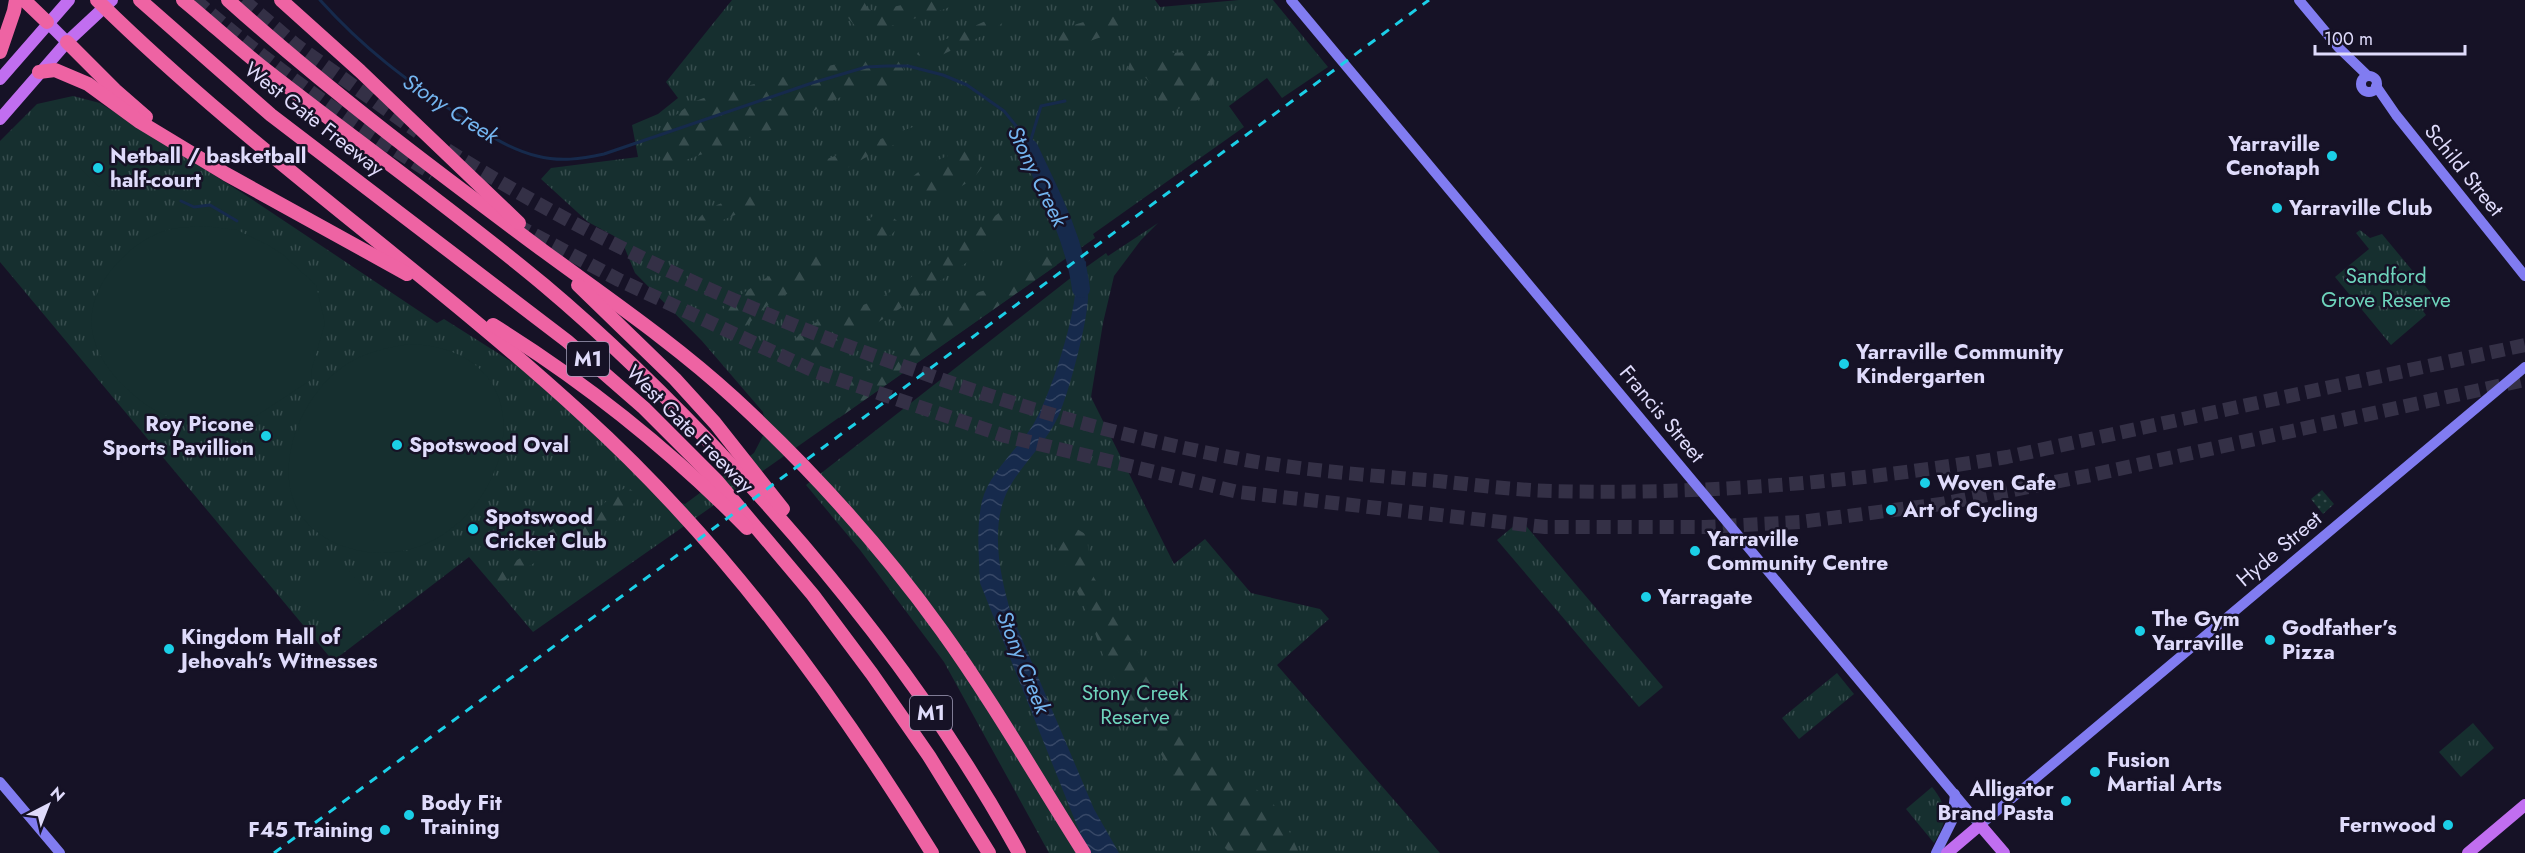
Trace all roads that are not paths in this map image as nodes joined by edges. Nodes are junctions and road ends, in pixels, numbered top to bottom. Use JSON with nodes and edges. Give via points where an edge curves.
{"nodes":[{"id":1,"x":16,"y":0,"type":"edge"},
{"id":2,"x":24,"y":0,"type":"edge"},
{"id":3,"x":69,"y":0,"type":"edge"},
{"id":4,"x":97,"y":0,"type":"edge"},
{"id":5,"x":112,"y":0,"type":"edge"},
{"id":6,"x":183,"y":0,"type":"edge"},
{"id":7,"x":228,"y":0,"type":"edge"},
{"id":8,"x":281,"y":0,"type":"edge"},
{"id":9,"x":1291,"y":0,"type":"edge"},
{"id":10,"x":2299,"y":0,"type":"edge"},
{"id":11,"x":144,"y":4,"type":"edge"},
{"id":12,"x":48,"y":22,"type":"junction"},
{"id":13,"x":67,"y":42,"type":"junction"},
{"id":14,"x":0,"y":52,"type":"edge"},
{"id":15,"x":39,"y":72,"type":"junction"},
{"id":16,"x":0,"y":79,"type":"edge"},
{"id":17,"x":0,"y":119,"type":"edge"},
{"id":18,"x":183,"y":146,"type":"junction"},
{"id":19,"x":2525,"y":276,"type":"edge"},
{"id":20,"x":2525,"y":367,"type":"edge"},
{"id":21,"x":739,"y":464,"type":"junction"},
{"id":22,"x":711,"y":485,"type":"junction"},
{"id":23,"x":0,"y":782,"type":"edge"},
{"id":24,"x":1955,"y":794,"type":"junction"},
{"id":25,"x":2525,"y":805,"type":"edge"},
{"id":26,"x":1980,"y":825,"type":"junction"},
{"id":27,"x":60,"y":853,"type":"edge"},
{"id":28,"x":932,"y":853,"type":"edge"},
{"id":29,"x":989,"y":853,"type":"edge"},
{"id":30,"x":1019,"y":853,"type":"edge"},
{"id":31,"x":1084,"y":853,"type":"edge"},
{"id":32,"x":1936,"y":853,"type":"edge"},
{"id":33,"x":1947,"y":853,"type":"edge"},
{"id":34,"x":2004,"y":853,"type":"edge"},
{"id":35,"x":2468,"y":853,"type":"edge"}],
"edges":[{"from":1,"to":14,"type":"highway"},
{"from":2,"to":12,"type":"highway"},
{"from":3,"to":12,"type":"main road"},
{"from":4,"to":28,"type":"highway","via":[[270,155],[501,342],[585,417],[679,512],[758,603],[832,700]]},
{"from":5,"to":13,"type":"main road"},
{"from":6,"to":21,"type":"highway","name":"West Gate Freeway","number":"M1","via":[[265,69],[544,285]]},
{"from":7,"to":31,"type":"highway","via":[[392,138],[664,340],[792,454],[854,521],[943,633]]},
{"from":8,"to":21,"type":"highway","via":[[519,223],[675,379]]},
{"from":9,"to":24,"type":"street","name":"Francis Street"},
{"from":10,"to":19,"type":"street","name":"Schild Street","via":[[2364,79],[2363,89],[2373,89],[2396,115]]},
{"from":11,"to":22,"type":"highway","name":"West Gate Freeway","number":"M1","via":[[271,115],[567,341],[644,408]]},
{"from":12,"to":13,"type":"main road"},
{"from":12,"to":16,"type":"main road"},
{"from":13,"to":15,"type":"main road"},
{"from":13,"to":18,"type":"highway","via":[[115,90]]},
{"from":15,"to":17,"type":"main road"},
{"from":15,"to":18,"type":"highway","via":[[55,70],[88,84],[140,122]]},
{"from":18,"to":22,"type":"highway","via":[[270,200],[445,295],[529,348]]},
{"from":20,"to":26,"type":"street","name":"Hyde Street"},
{"from":21,"to":30,"type":"highway","name":"West Gate Freeway","number":"M1","via":[[834,579],[935,718]]},
{"from":22,"to":29,"type":"highway","name":"West Gate Freeway","number":"M1","via":[[813,595],[914,733]]},
{"from":23,"to":27,"type":"street"},
{"from":24,"to":26,"type":"street","name":"Francis Street"},
{"from":24,"to":32,"type":"street","via":[[1953,820]]},
{"from":25,"to":35,"type":"main road"},
{"from":26,"to":33,"type":"main road","name":"Hyde Street"},
{"from":26,"to":34,"type":"main road","name":"Francis Street"}]}
